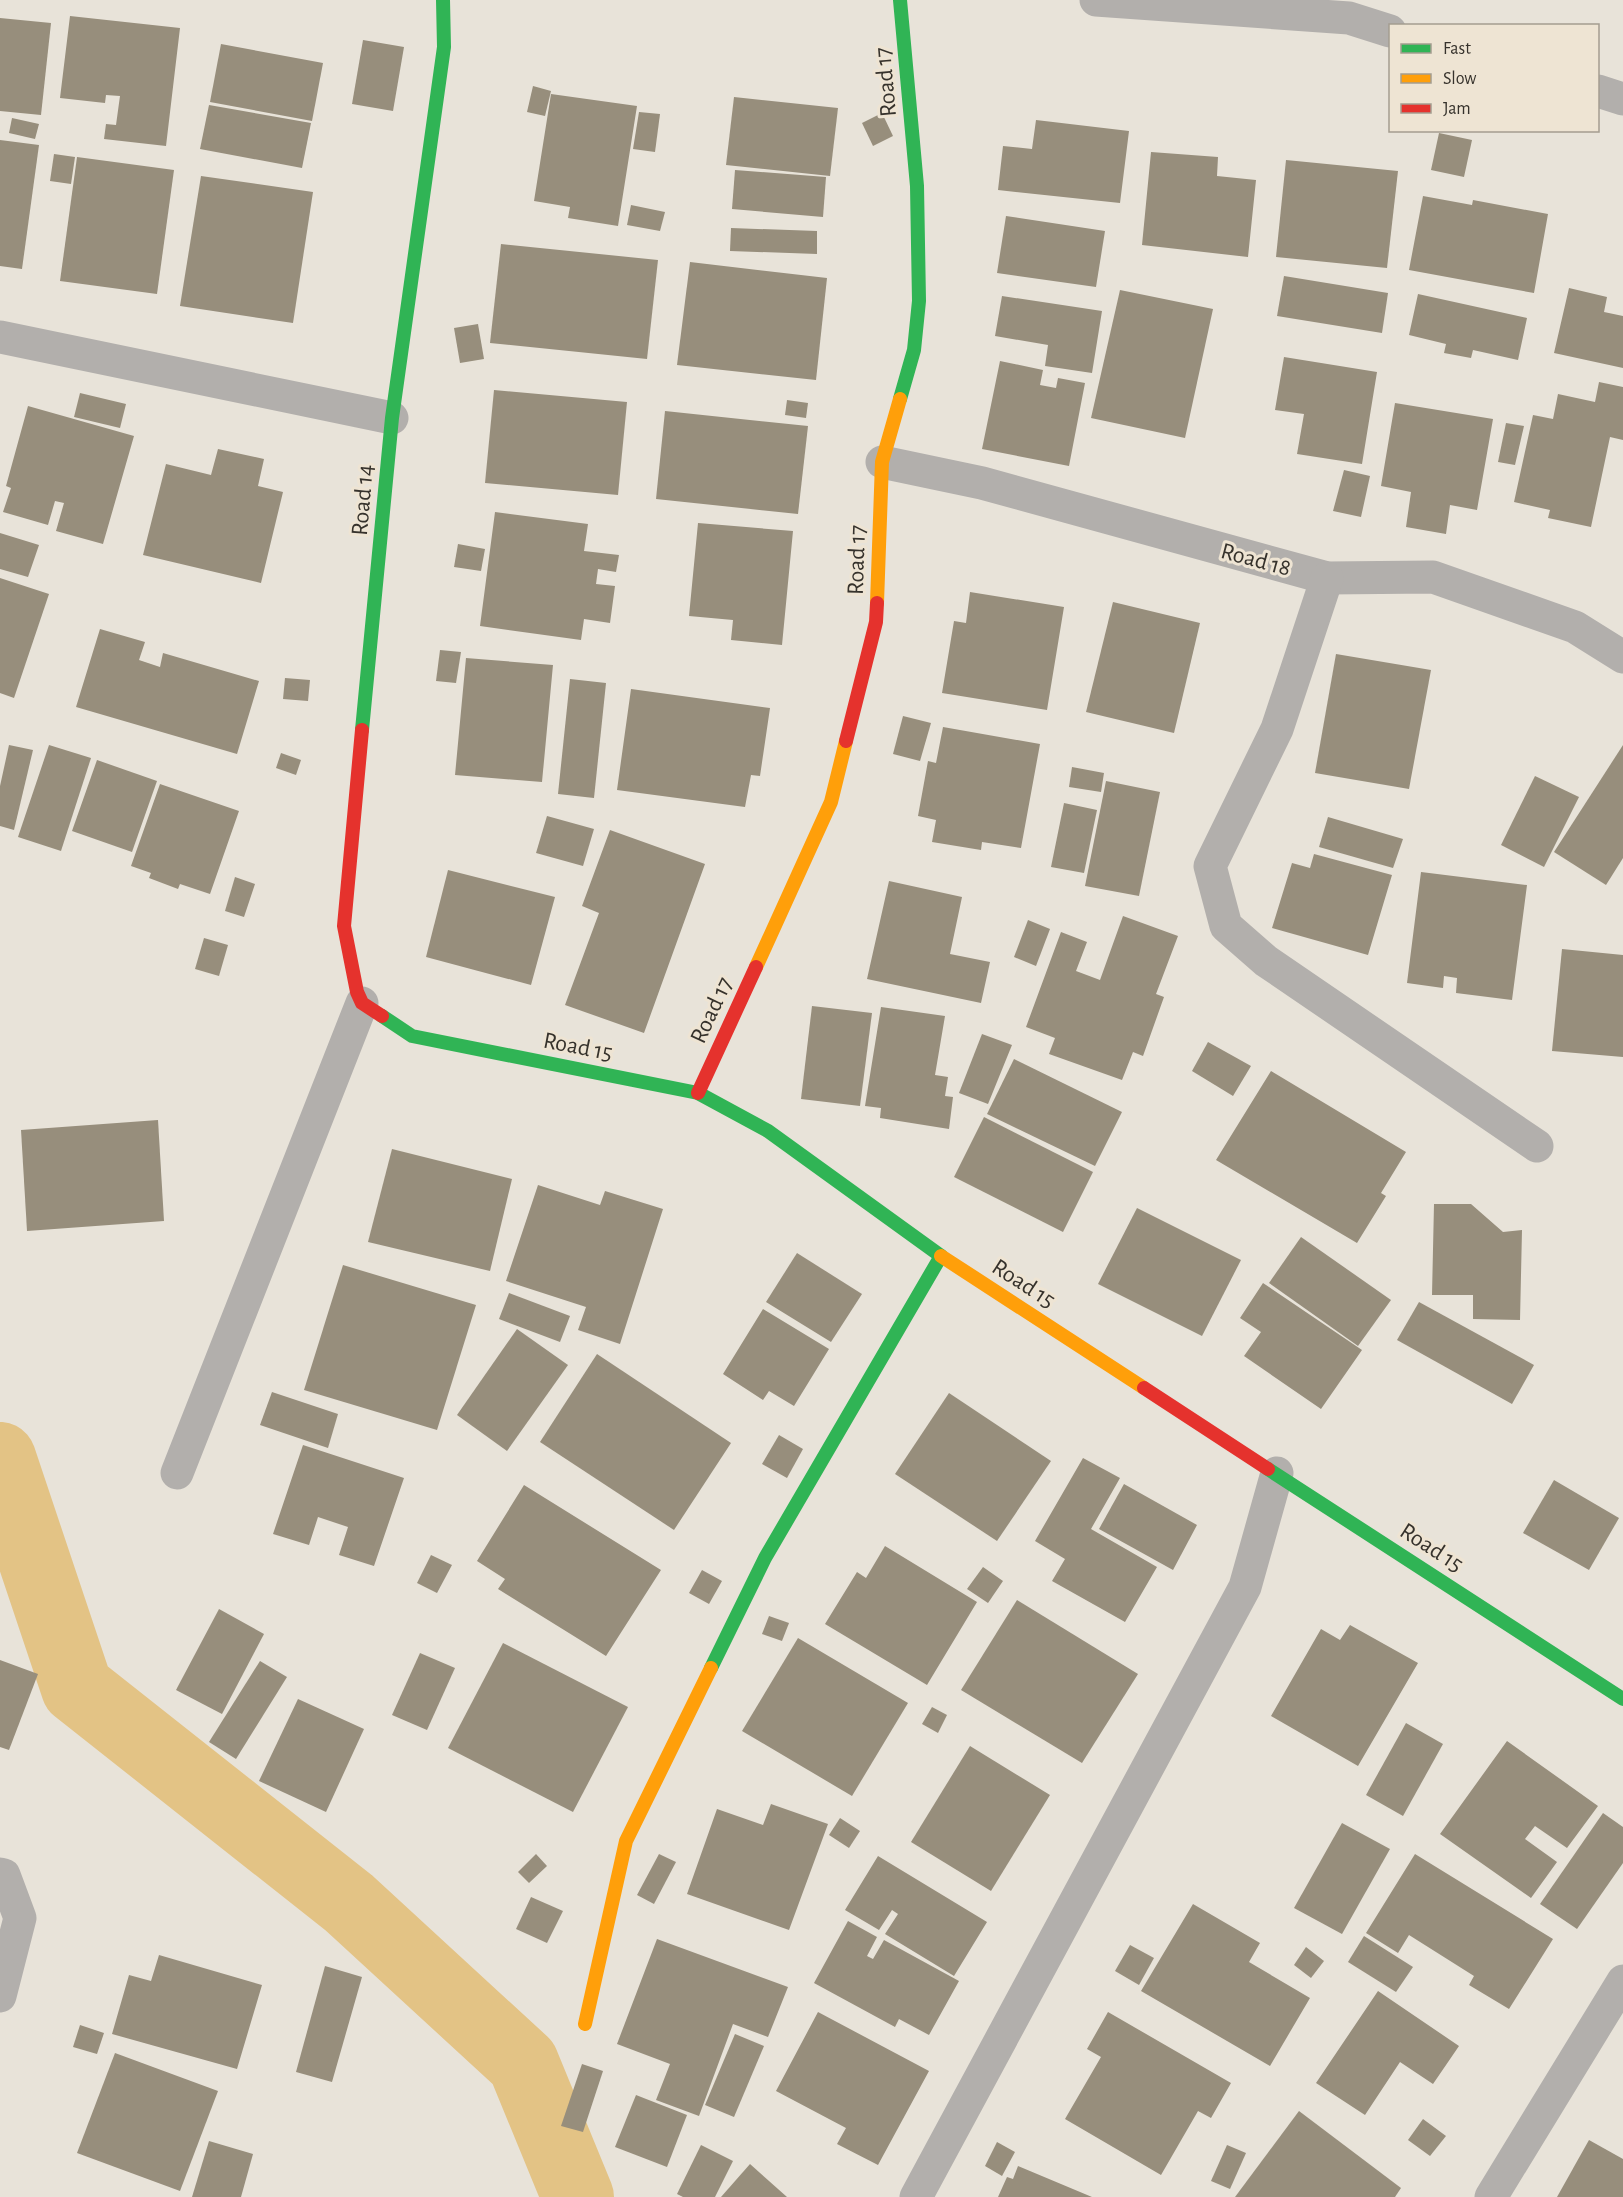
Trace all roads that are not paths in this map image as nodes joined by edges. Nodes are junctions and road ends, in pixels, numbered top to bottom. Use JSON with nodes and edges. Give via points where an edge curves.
{"nodes":[{"id":1,"x":442,"y":0,"type":"edge"},
{"id":2,"x":900,"y":0,"type":"edge"},
{"id":3,"x":1096,"y":0,"type":"edge"},
{"id":4,"x":1351,"y":9,"type":"edge"},
{"id":5,"x":1389,"y":30,"type":"edge"},
{"id":6,"x":1599,"y":92,"type":"edge"},
{"id":7,"x":1623,"y":99,"type":"edge"},
{"id":8,"x":0,"y":337,"type":"edge"},
{"id":9,"x":392,"y":418,"type":"junction"},
{"id":10,"x":882,"y":462,"type":"junction"},
{"id":11,"x":1327,"y":578,"type":"junction"},
{"id":12,"x":1623,"y":657,"type":"edge"},
{"id":13,"x":362,"y":1003,"type":"junction"},
{"id":14,"x":698,"y":1093,"type":"junction"},
{"id":15,"x":1537,"y":1146,"type":"dead end"},
{"id":16,"x":941,"y":1256,"type":"junction"},
{"id":17,"x":177,"y":1473,"type":"dead end"},
{"id":18,"x":1277,"y":1473,"type":"junction"},
{"id":19,"x":1623,"y":1699,"type":"edge"},
{"id":20,"x":0,"y":1874,"type":"edge"},
{"id":21,"x":1623,"y":1981,"type":"edge"},
{"id":22,"x":0,"y":1996,"type":"edge"},
{"id":23,"x":585,"y":2024,"type":"dead end"},
{"id":24,"x":916,"y":2197,"type":"edge"},
{"id":25,"x":1491,"y":2197,"type":"edge"}],
"edges":[{"from":1,"to":9,"type":"street","name":"Road 14","via":[[444,47]]},
{"from":2,"to":10,"type":"street","name":"Road 17","via":[[916,186],[919,301],[914,350]]},
{"from":3,"to":4,"type":"street"},
{"from":4,"to":5,"type":"street"},
{"from":6,"to":7,"type":"street"},
{"from":8,"to":9,"type":"street"},
{"from":9,"to":13,"type":"street","name":"Road 14","via":[[344,926]]},
{"from":10,"to":11,"type":"street","name":"Road 18","via":[[982,483]]},
{"from":10,"to":14,"type":"street","name":"Road 17","via":[[876,622],[831,802]]},
{"from":11,"to":12,"type":"street","name":"Road 18","via":[[1433,577],[1575,627]]},
{"from":11,"to":15,"type":"street","via":[[1277,729],[1210,866],[1227,926],[1266,960]]},
{"from":13,"to":14,"type":"street","name":"Road 15","via":[[412,1036]]},
{"from":13,"to":17,"type":"street"},
{"from":14,"to":16,"type":"street","name":"Road 15","via":[[768,1131]]},
{"from":16,"to":18,"type":"street","name":"Road 15"},
{"from":16,"to":23,"type":"street","via":[[765,1558],[626,1841]]},
{"from":18,"to":19,"type":"street","name":"Road 15"},
{"from":18,"to":24,"type":"street","via":[[1245,1587]]},
{"from":20,"to":22,"type":"street","via":[[4,1875],[20,1918]]},
{"from":21,"to":25,"type":"street"}]}
